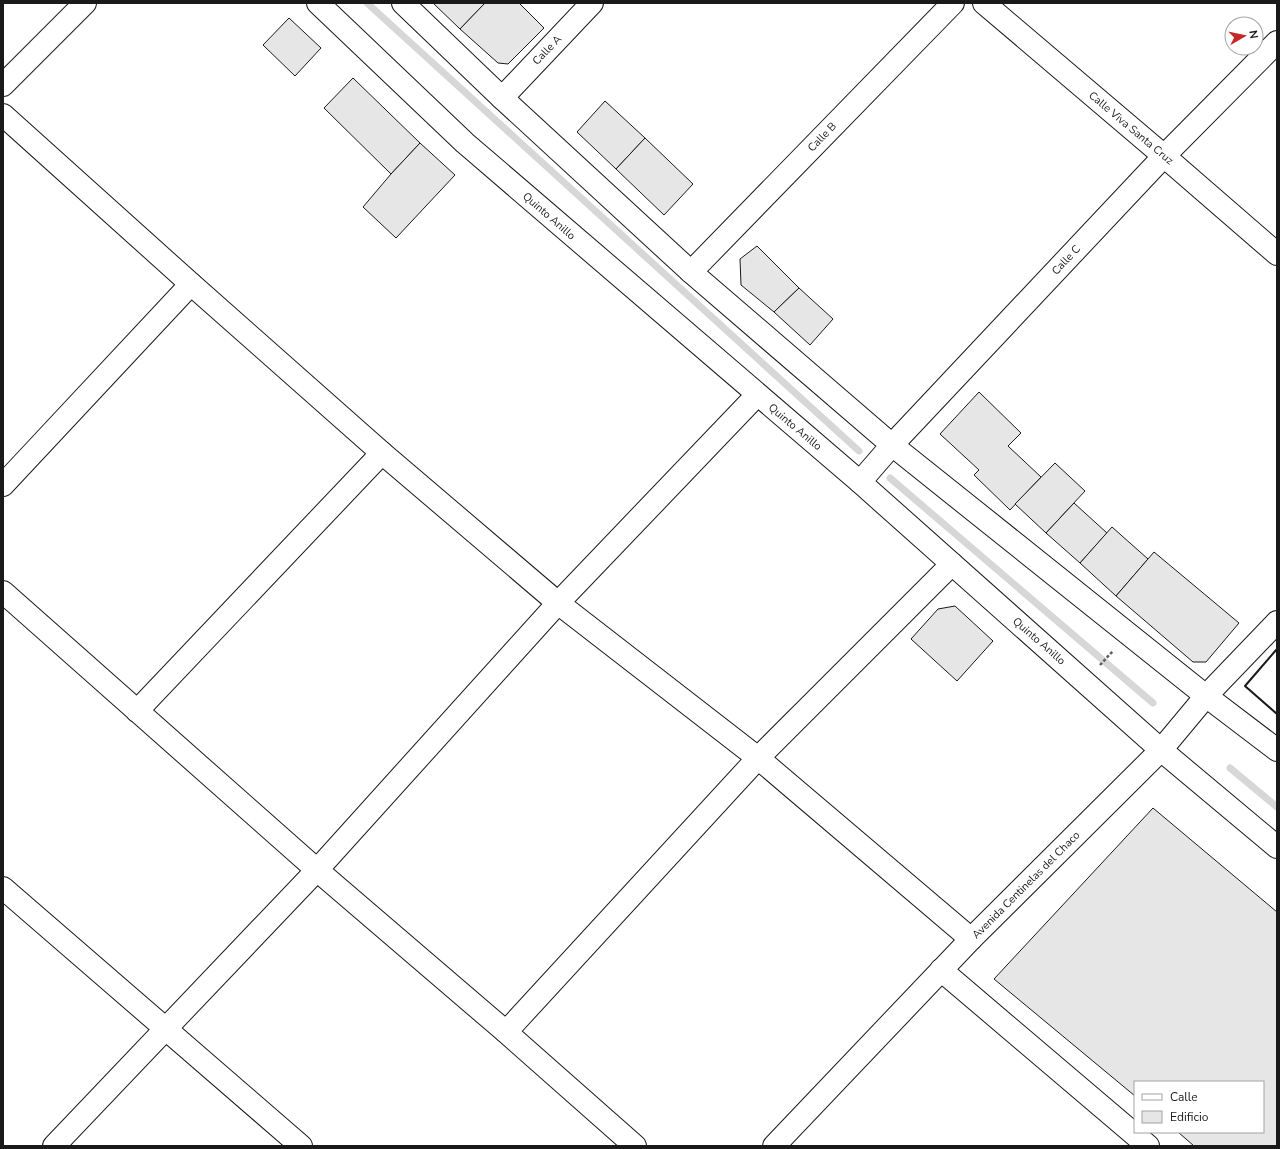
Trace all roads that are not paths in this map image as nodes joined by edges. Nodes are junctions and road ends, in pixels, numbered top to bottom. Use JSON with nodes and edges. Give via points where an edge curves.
{"nodes":[{"id":1,"x":85,"y":3,"type":"edge"},
{"id":2,"x":318,"y":3,"type":"edge"},
{"id":3,"x":403,"y":3,"type":"edge"},
{"id":4,"x":592,"y":3,"type":"edge"},
{"id":5,"x":953,"y":3,"type":"edge"},
{"id":6,"x":984,"y":3,"type":"edge"},
{"id":7,"x":1277,"y":42,"type":"edge"},
{"id":8,"x":5,"y":79,"type":"edge"},
{"id":9,"x":502,"y":98,"type":"junction"},
{"id":10,"x":3,"y":115,"type":"edge"},
{"id":11,"x":1164,"y":156,"type":"junction"},
{"id":12,"x":1277,"y":254,"type":"edge"},
{"id":13,"x":692,"y":272,"type":"junction"},
{"id":14,"x":191,"y":284,"type":"junction"},
{"id":15,"x":757,"y":395,"type":"junction"},
{"id":16,"x":892,"y":445,"type":"junction"},
{"id":17,"x":382,"y":453,"type":"junction"},
{"id":18,"x":860,"y":482,"type":"junction"},
{"id":19,"x":3,"y":484,"type":"edge"},
{"id":20,"x":952,"y":564,"type":"junction"},
{"id":21,"x":3,"y":592,"type":"edge"},
{"id":22,"x":558,"y":603,"type":"junction"},
{"id":23,"x":1277,"y":622,"type":"edge"},
{"id":24,"x":1206,"y":696,"type":"junction"},
{"id":25,"x":137,"y":711,"type":"junction"},
{"id":26,"x":1161,"y":750,"type":"junction"},
{"id":27,"x":1277,"y":750,"type":"edge"},
{"id":28,"x":758,"y":758,"type":"junction"},
{"id":29,"x":1277,"y":847,"type":"edge"},
{"id":30,"x":317,"y":870,"type":"junction"},
{"id":31,"x":3,"y":888,"type":"edge"},
{"id":32,"x":971,"y":939,"type":"junction"},
{"id":33,"x":941,"y":970,"type":"junction"},
{"id":34,"x":165,"y":1028,"type":"junction"},
{"id":35,"x":506,"y":1032,"type":"junction"},
{"id":36,"x":54,"y":1146,"type":"edge"},
{"id":37,"x":301,"y":1146,"type":"edge"},
{"id":38,"x":635,"y":1146,"type":"edge"},
{"id":39,"x":774,"y":1146,"type":"edge"},
{"id":40,"x":1148,"y":1146,"type":"edge"}],
"edges":[{"from":1,"to":8,"type":"street"},
{"from":2,"to":15,"type":"street","name":"Quinto Anillo","via":[[465,144]]},
{"from":3,"to":9,"type":"street"},
{"from":4,"to":9,"type":"street","name":"Calle A"},
{"from":5,"to":13,"type":"street","name":"Calle B"},
{"from":6,"to":11,"type":"street","name":"Calle Viva Santa Cruz"},
{"from":7,"to":11,"type":"street","name":"Calle C"},
{"from":9,"to":13,"type":"street"},
{"from":10,"to":14,"type":"street"},
{"from":11,"to":12,"type":"street","name":"Calle Viva Santa Cruz"},
{"from":11,"to":16,"type":"street","name":"Calle C"},
{"from":13,"to":16,"type":"street"},
{"from":14,"to":17,"type":"street"},
{"from":14,"to":19,"type":"street"},
{"from":15,"to":18,"type":"street","name":"Quinto Anillo"},
{"from":15,"to":22,"type":"street"},
{"from":16,"to":18,"type":"street","name":"Calle C"},
{"from":16,"to":24,"type":"street"},
{"from":17,"to":22,"type":"street"},
{"from":17,"to":25,"type":"street"},
{"from":18,"to":20,"type":"street","name":"Quinto Anillo"},
{"from":20,"to":26,"type":"street","name":"Quinto Anillo"},
{"from":20,"to":28,"type":"street"},
{"from":21,"to":25,"type":"street"},
{"from":22,"to":28,"type":"street"},
{"from":22,"to":30,"type":"street"},
{"from":23,"to":24,"type":"street","name":"Avenida Centinelas del Chaco"},
{"from":24,"to":26,"type":"street","name":"Avenida Centinelas del Chaco"},
{"from":24,"to":27,"type":"street"},
{"from":25,"to":30,"type":"street"},
{"from":26,"to":29,"type":"street","name":"Quinto Anillo"},
{"from":26,"to":32,"type":"street","name":"Avenida Centinelas del Chaco"},
{"from":28,"to":32,"type":"street"},
{"from":28,"to":35,"type":"street"},
{"from":30,"to":34,"type":"street"},
{"from":30,"to":35,"type":"street"},
{"from":31,"to":34,"type":"street"},
{"from":32,"to":33,"type":"street","name":"Avenida Centinelas del Chaco"},
{"from":33,"to":39,"type":"street","name":"Avenida Centinelas del Chaco"},
{"from":33,"to":40,"type":"street"},
{"from":34,"to":36,"type":"street"},
{"from":34,"to":37,"type":"street"},
{"from":35,"to":38,"type":"street"}]}
